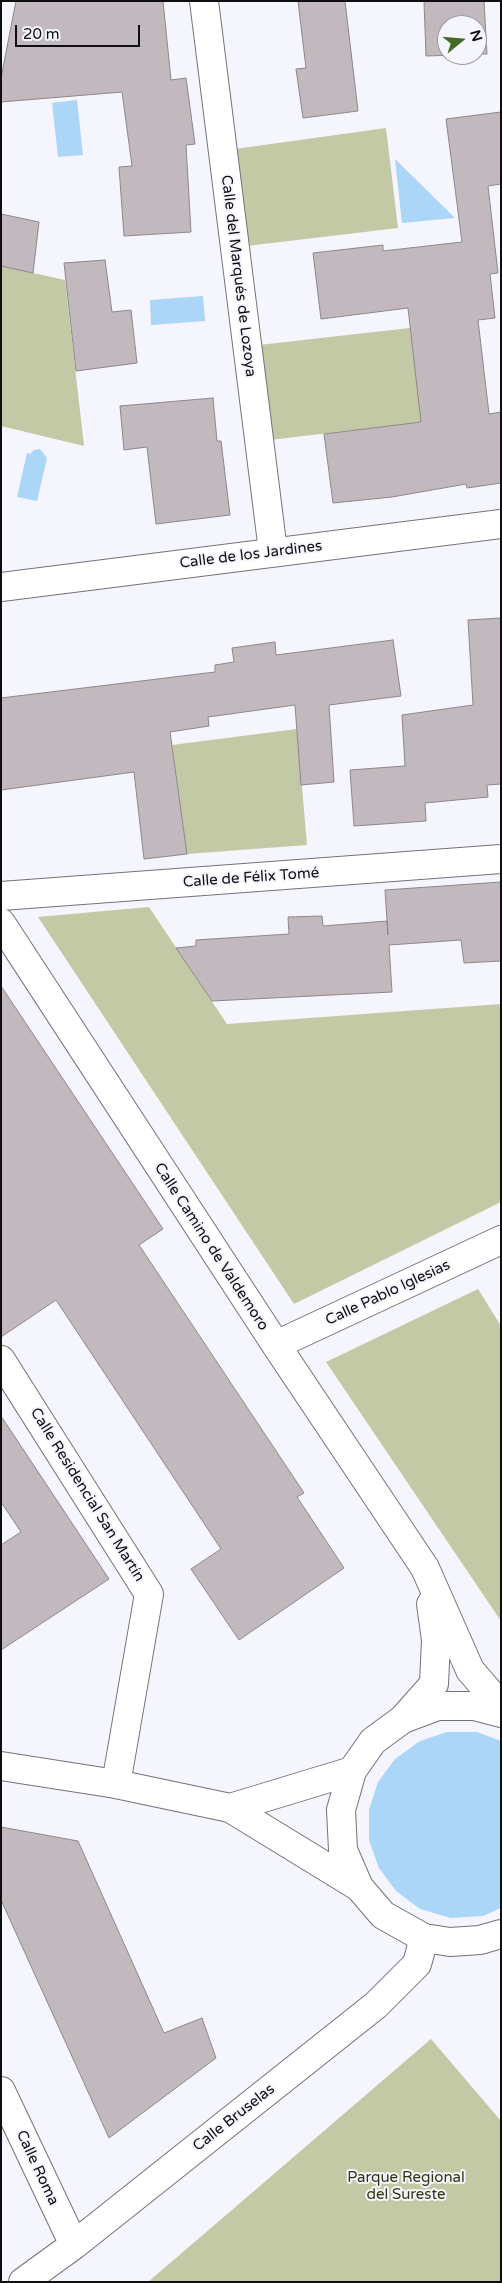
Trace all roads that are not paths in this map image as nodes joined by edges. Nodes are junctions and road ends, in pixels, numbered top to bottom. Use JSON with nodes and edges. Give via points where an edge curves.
{"nodes":[{"id":1,"x":204,"y":1,"type":"edge"},
{"id":2,"x":501,"y":524,"type":"edge"},
{"id":3,"x":273,"y":551,"type":"junction"},
{"id":4,"x":1,"y":587,"type":"edge"},
{"id":5,"x":501,"y":859,"type":"edge"},
{"id":6,"x":1,"y":896,"type":"edge"},
{"id":7,"x":1,"y":923,"type":"edge"},
{"id":8,"x":501,"y":1240,"type":"edge"},
{"id":9,"x":276,"y":1345,"type":"junction"},
{"id":10,"x":1,"y":1360,"type":"edge"},
{"id":11,"x":425,"y":1568,"type":"junction"},
{"id":12,"x":501,"y":1706,"type":"edge"},
{"id":13,"x":501,"y":1713,"type":"edge"},
{"id":14,"x":403,"y":1719,"type":"junction"},
{"id":15,"x":1,"y":1766,"type":"edge"},
{"id":16,"x":352,"y":1771,"type":"junction"},
{"id":17,"x":116,"y":1784,"type":"junction"},
{"id":18,"x":230,"y":1808,"type":"junction"},
{"id":19,"x":359,"y":1887,"type":"junction"},
{"id":20,"x":424,"y":1938,"type":"junction"},
{"id":21,"x":494,"y":1940,"type":"edge"},
{"id":22,"x":1,"y":2091,"type":"edge"},
{"id":23,"x":74,"y":2245,"type":"junction"},
{"id":24,"x":23,"y":2282,"type":"edge"}],
"edges":[{"from":1,"to":3,"type":"street","name":"Calle del Marqués de Lozoya"},
{"from":2,"to":3,"type":"street","name":"Calle de los Jardines"},
{"from":3,"to":4,"type":"street","name":"Calle de los Jardines"},
{"from":5,"to":6,"type":"street","name":"Calle de Félix Tomé"},
{"from":7,"to":9,"type":"street","name":"Calle Camino de Valdemoro"},
{"from":8,"to":9,"type":"street","name":"Calle Pablo Iglesias"},
{"from":9,"to":11,"type":"street","name":"Calle Camino de Valdemoro"},
{"from":10,"to":17,"type":"street","name":"Calle Residencial San Martín","via":[[149,1594]]},
{"from":11,"to":12,"type":"street","name":"Calle Camino de Valdemoro","via":[[470,1670]]},
{"from":11,"to":14,"type":"street","name":"Calle Camino de Valdemoro","via":[[436,1640],[434,1684]]},
{"from":13,"to":14,"type":"street","via":[[474,1706],[438,1706]]},
{"from":14,"to":16,"type":"street","via":[[373,1741]]},
{"from":15,"to":17,"type":"street"},
{"from":16,"to":18,"type":"street"},
{"from":16,"to":19,"type":"street","via":[[341,1810],[343,1850]]},
{"from":17,"to":18,"type":"street"},
{"from":18,"to":19,"type":"street"},
{"from":19,"to":20,"type":"street","via":[[383,1915]]},
{"from":20,"to":21,"type":"street","via":[[450,1942]]},
{"from":20,"to":23,"type":"street","name":"Calle Bruselas","via":[[417,1964],[376,2005]]},
{"from":22,"to":23,"type":"street","name":"Calle Roma"},
{"from":23,"to":24,"type":"street","name":"Calle Bruselas"}]}
